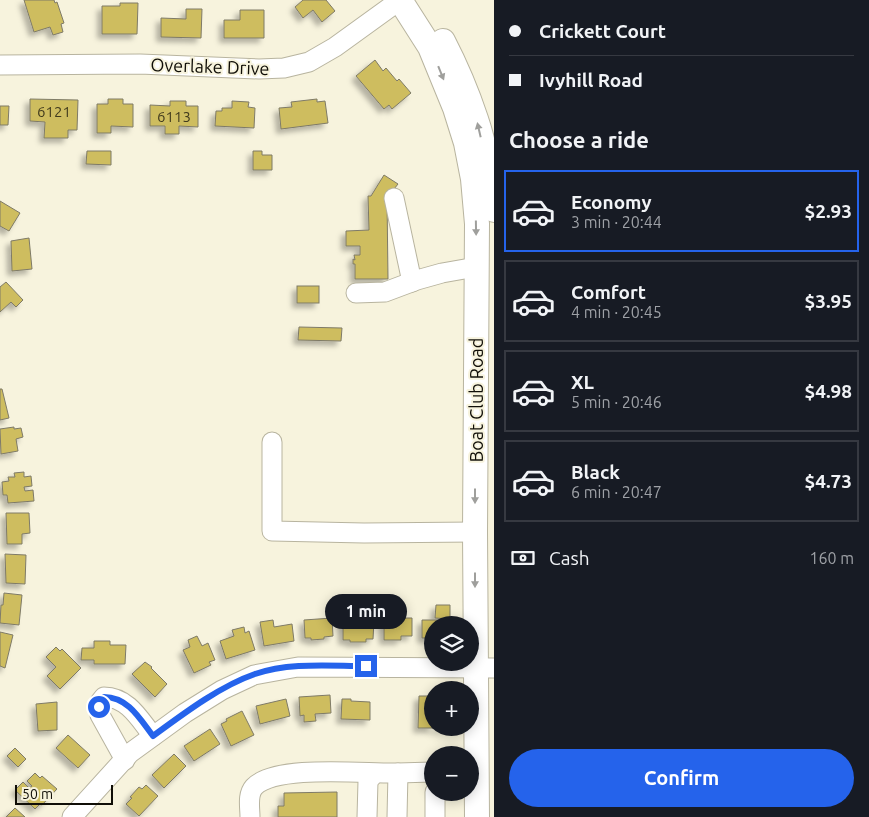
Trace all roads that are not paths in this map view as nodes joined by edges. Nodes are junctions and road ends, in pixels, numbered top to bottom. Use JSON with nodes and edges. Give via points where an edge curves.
{"nodes":[{"id":1,"x":400,"y":0,"type":"edge"},
{"id":2,"x":418,"y":0,"type":"edge"},
{"id":3,"x":0,"y":65,"type":"edge"},
{"id":4,"x":486,"y":178,"type":"edge"},
{"id":5,"x":394,"y":198,"type":"dead end"},
{"id":6,"x":494,"y":210,"type":"edge"},
{"id":7,"x":476,"y":267,"type":"junction"},
{"id":8,"x":412,"y":282,"type":"junction"},
{"id":9,"x":356,"y":293,"type":"dead end"},
{"id":10,"x":272,"y":442,"type":"dead end"},
{"id":11,"x":475,"y":532,"type":"junction"},
{"id":12,"x":485,"y":668,"type":"edge"},
{"id":13,"x":153,"y":736,"type":"junction"},
{"id":14,"x":476,"y":746,"type":"edge"},
{"id":15,"x":125,"y":760,"type":"junction"},
{"id":16,"x":424,"y":772,"type":"edge"},
{"id":17,"x":398,"y":773,"type":"junction"},
{"id":18,"x":374,"y":774,"type":"junction"},
{"id":19,"x":435,"y":801,"type":"edge"},
{"id":20,"x":476,"y":801,"type":"edge"},
{"id":21,"x":72,"y":817,"type":"edge"},
{"id":22,"x":250,"y":817,"type":"edge"},
{"id":23,"x":367,"y":817,"type":"edge"},
{"id":24,"x":397,"y":817,"type":"edge"},
{"id":25,"x":435,"y":817,"type":"edge"},
{"id":26,"x":477,"y":817,"type":"edge"}],
"edges":[{"from":1,"to":3,"type":"street","name":"Overlake Drive","via":[[335,47],[309,62],[284,68]]},
{"from":1,"to":4,"type":"main road","name":"Boat Club Road","one_way":true,"via":[[430,48],[466,142]]},
{"from":4,"to":2,"type":"main road","name":"Boat Club Road","one_way":true,"via":[[477,121],[460,76],[442,37]]},
{"from":4,"to":6,"type":"main road","name":"Boat Club Road"},
{"from":4,"to":7,"type":"main road","name":"Boat Club Road","one_way":true,"via":[[477,224]]},
{"from":5,"to":8,"type":"street"},
{"from":7,"to":8,"type":"street"},
{"from":7,"to":11,"type":"main road","name":"Boat Club Road","one_way":true},
{"from":8,"to":9,"type":"street","via":[[385,292]]},
{"from":10,"to":11,"type":"street","via":[[272,531]]},
{"from":11,"to":12,"type":"main road","name":"Boat Club Road","one_way":true},
{"from":12,"to":13,"type":"street","via":[[298,666],[276,669],[254,674],[222,690]]},
{"from":12,"to":14,"type":"main road","name":"Boat Club Road"},
{"from":13,"to":15,"type":"street"},
{"from":13,"to":15,"type":"street","via":[[126,703],[104,697],[100,702],[100,715]]},
{"from":15,"to":21,"type":"street"},
{"from":16,"to":17,"type":"street"},
{"from":17,"to":18,"type":"street"},
{"from":17,"to":24,"type":"street"},
{"from":18,"to":22,"type":"street","via":[[285,773],[255,787],[250,796]]},
{"from":18,"to":23,"type":"street","via":[[368,781]]},
{"from":19,"to":25,"type":"street"},
{"from":20,"to":26,"type":"main road","name":"Boat Club Road"}]}
